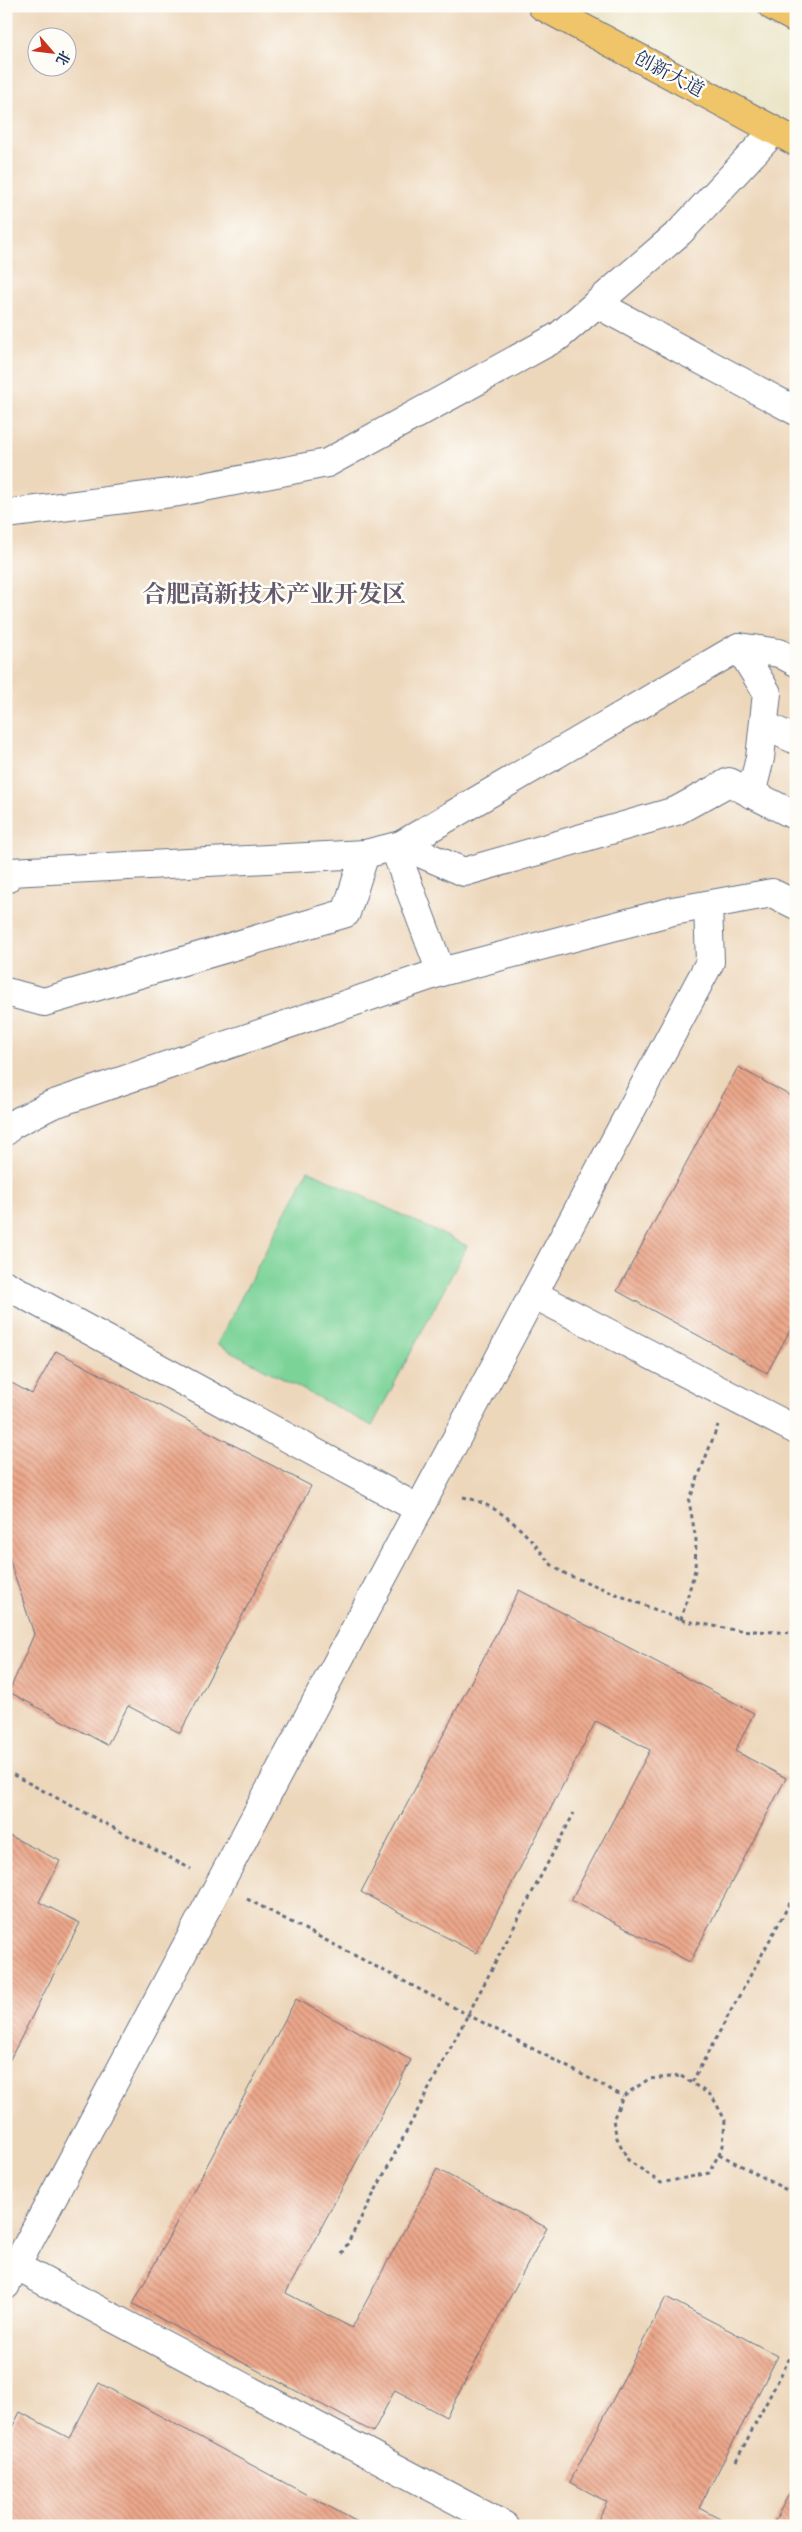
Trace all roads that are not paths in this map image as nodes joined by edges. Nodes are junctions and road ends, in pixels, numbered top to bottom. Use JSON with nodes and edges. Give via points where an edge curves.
{"nodes":[{"id":1,"x":542,"y":6,"type":"edge"},
{"id":2,"x":772,"y":6,"type":"edge"},
{"id":3,"x":796,"y":19,"type":"edge"},
{"id":4,"x":785,"y":136,"type":"edge"},
{"id":5,"x":597,"y":304,"type":"junction"},
{"id":6,"x":796,"y":411,"type":"edge"},
{"id":7,"x":6,"y":514,"type":"edge"},
{"id":8,"x":739,"y":648,"type":"junction"},
{"id":9,"x":796,"y":662,"type":"edge"},
{"id":10,"x":764,"y":725,"type":"junction"},
{"id":11,"x":796,"y":740,"type":"edge"},
{"id":12,"x":751,"y":794,"type":"junction"},
{"id":13,"x":796,"y":816,"type":"edge"},
{"id":14,"x":397,"y":846,"type":"junction"},
{"id":15,"x":364,"y":854,"type":"junction"},
{"id":16,"x":6,"y":879,"type":"edge"},
{"id":17,"x":708,"y":905,"type":"junction"},
{"id":18,"x":796,"y":905,"type":"edge"},
{"id":19,"x":441,"y":972,"type":"junction"},
{"id":20,"x":6,"y":992,"type":"edge"},
{"id":21,"x":6,"y":1131,"type":"edge"},
{"id":22,"x":6,"y":1285,"type":"edge"},
{"id":23,"x":533,"y":1294,"type":"junction"},
{"id":24,"x":796,"y":1430,"type":"edge"},
{"id":25,"x":419,"y":1510,"type":"junction"},
{"id":26,"x":10,"y":2270,"type":"edge"},
{"id":27,"x":505,"y":2526,"type":"edge"}],
"edges":[{"from":1,"to":4,"type":"main road","name":"创新大道"},
{"from":2,"to":3,"type":"main road"},
{"from":4,"to":5,"type":"lane"},
{"from":5,"to":6,"type":"lane"},
{"from":5,"to":7,"type":"lane","via":[[559,336],[327,463],[178,492]]},
{"from":8,"to":9,"type":"lane","via":[[779,653]]},
{"from":8,"to":10,"type":"lane","via":[[767,693]]},
{"from":8,"to":14,"type":"lane"},
{"from":10,"to":11,"type":"lane"},
{"from":10,"to":12,"type":"lane"},
{"from":12,"to":13,"type":"lane"},
{"from":12,"to":14,"type":"lane","via":[[729,782],[676,811],[464,872]]},
{"from":14,"to":15,"type":"lane"},
{"from":14,"to":19,"type":"lane"},
{"from":15,"to":16,"type":"lane","via":[[10,872]]},
{"from":15,"to":20,"type":"lane","via":[[346,913],[44,1002]]},
{"from":17,"to":18,"type":"lane","via":[[772,893]]},
{"from":17,"to":19,"type":"lane","via":[[673,911]]},
{"from":17,"to":23,"type":"lane","via":[[710,962]]},
{"from":19,"to":21,"type":"lane","via":[[51,1105],[11,1125]]},
{"from":22,"to":25,"type":"lane"},
{"from":23,"to":24,"type":"lane"},
{"from":23,"to":25,"type":"lane"},
{"from":25,"to":26,"type":"lane"},
{"from":26,"to":27,"type":"lane"}]}
